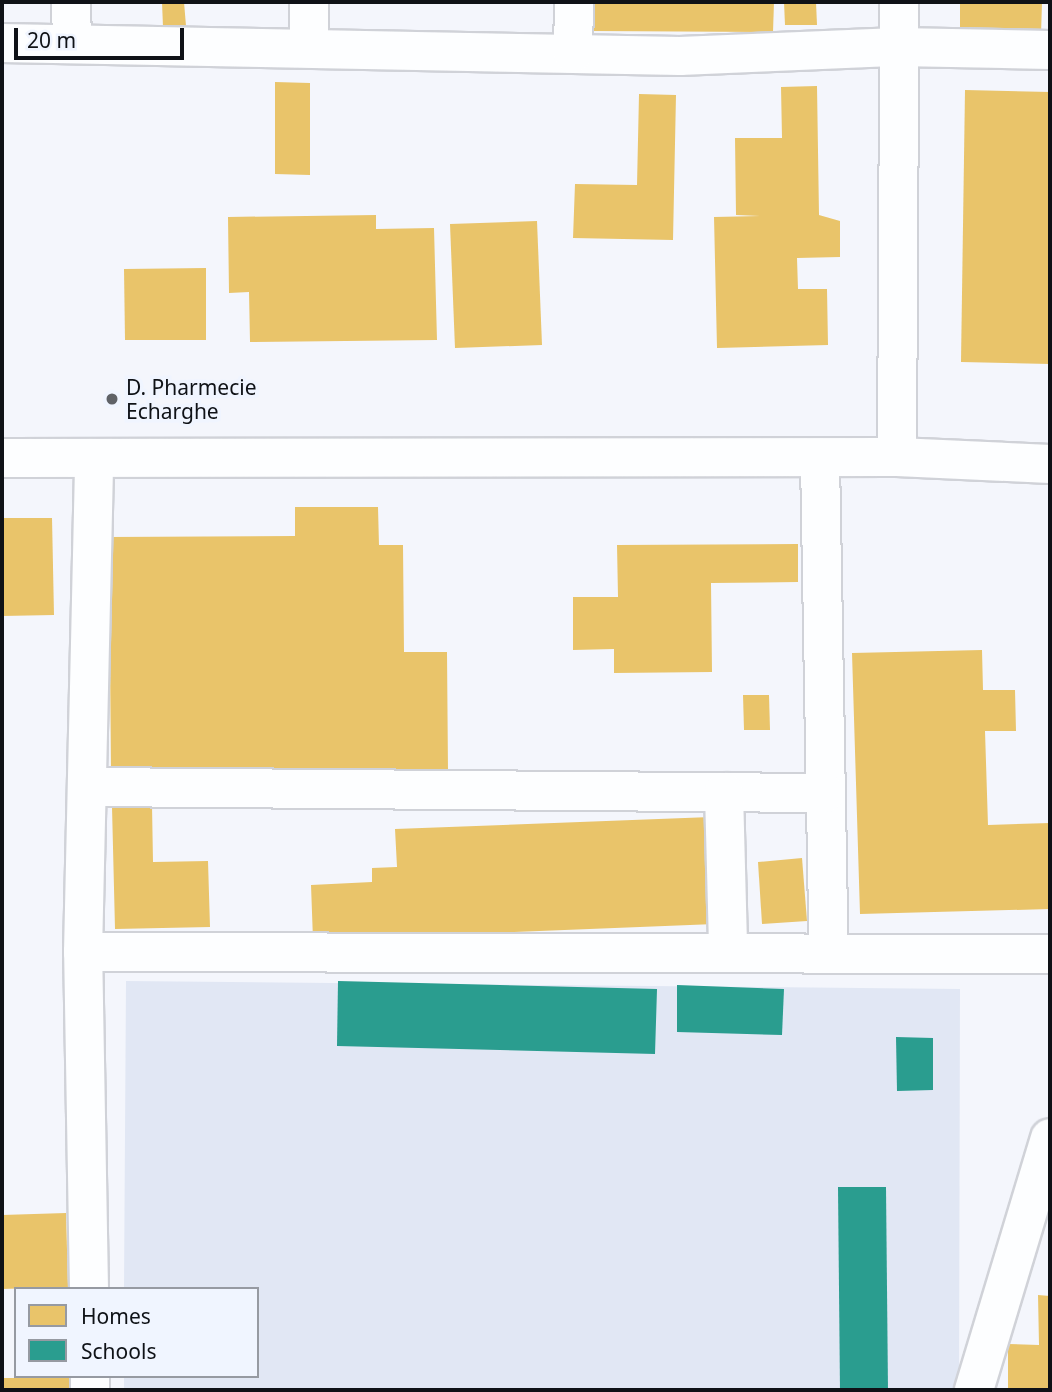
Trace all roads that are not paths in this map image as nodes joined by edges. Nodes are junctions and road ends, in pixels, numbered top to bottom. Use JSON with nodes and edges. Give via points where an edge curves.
{"nodes":[{"id":1,"x":71,"y":2,"type":"edge"},
{"id":2,"x":309,"y":2,"type":"edge"},
{"id":3,"x":574,"y":2,"type":"edge"},
{"id":4,"x":899,"y":2,"type":"edge"},
{"id":5,"x":2,"y":43,"type":"edge"},
{"id":6,"x":72,"y":43,"type":"junction"},
{"id":7,"x":309,"y":45,"type":"junction"},
{"id":8,"x":898,"y":47,"type":"junction"},
{"id":9,"x":1050,"y":50,"type":"edge"},
{"id":10,"x":573,"y":53,"type":"junction"},
{"id":11,"x":897,"y":457,"type":"junction"},
{"id":12,"x":2,"y":458,"type":"edge"},
{"id":13,"x":820,"y":458,"type":"junction"},
{"id":14,"x":94,"y":461,"type":"junction"},
{"id":15,"x":1050,"y":464,"type":"edge"},
{"id":16,"x":89,"y":787,"type":"junction"},
{"id":17,"x":724,"y":792,"type":"junction"},
{"id":18,"x":825,"y":793,"type":"junction"},
{"id":19,"x":728,"y":950,"type":"junction"},
{"id":20,"x":83,"y":952,"type":"junction"},
{"id":21,"x":828,"y":954,"type":"junction"},
{"id":22,"x":1050,"y":954,"type":"edge"},
{"id":23,"x":1050,"y":1138,"type":"edge"},
{"id":24,"x":1036,"y":1238,"type":"edge"},
{"id":25,"x":89,"y":1287,"type":"edge"},
{"id":26,"x":974,"y":1390,"type":"edge"}],
"edges":[{"from":1,"to":6,"type":"street"},
{"from":2,"to":7,"type":"street"},
{"from":3,"to":10,"type":"street"},
{"from":4,"to":8,"type":"street"},
{"from":5,"to":6,"type":"street"},
{"from":6,"to":7,"type":"street"},
{"from":7,"to":10,"type":"street"},
{"from":8,"to":9,"type":"street"},
{"from":8,"to":10,"type":"street","via":[[680,56]]},
{"from":8,"to":11,"type":"street"},
{"from":11,"to":13,"type":"street"},
{"from":11,"to":15,"type":"street"},
{"from":12,"to":14,"type":"street"},
{"from":13,"to":14,"type":"street"},
{"from":13,"to":18,"type":"street"},
{"from":14,"to":16,"type":"street"},
{"from":16,"to":17,"type":"street"},
{"from":16,"to":20,"type":"street"},
{"from":17,"to":18,"type":"street"},
{"from":17,"to":19,"type":"street"},
{"from":18,"to":21,"type":"street"},
{"from":19,"to":20,"type":"street","via":[[507,956]]},
{"from":19,"to":21,"type":"street"},
{"from":20,"to":25,"type":"street"},
{"from":21,"to":22,"type":"street"},
{"from":23,"to":24,"type":"street"},
{"from":24,"to":26,"type":"street"}]}
